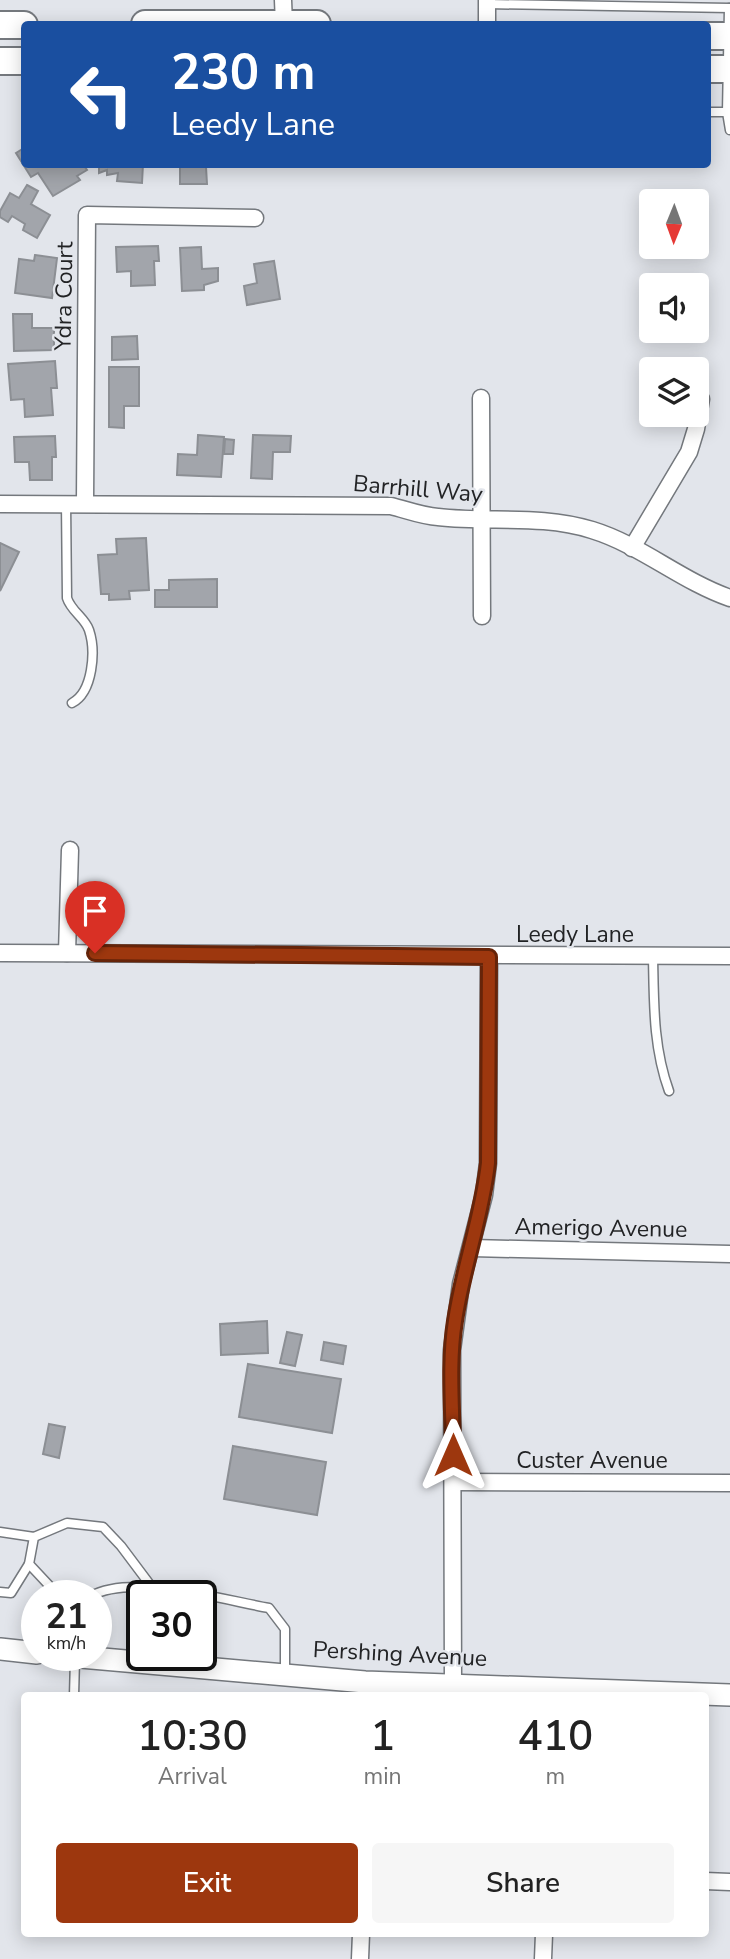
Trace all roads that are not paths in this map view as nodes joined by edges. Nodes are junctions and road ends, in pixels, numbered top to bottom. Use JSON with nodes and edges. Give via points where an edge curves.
{"nodes":[{"id":1,"x":284,"y":0,"type":"edge"},
{"id":2,"x":487,"y":2,"type":"edge"},
{"id":3,"x":729,"y":8,"type":"edge"},
{"id":4,"x":284,"y":21,"type":"edge"},
{"id":5,"x":487,"y":21,"type":"edge"},
{"id":6,"x":0,"y":25,"type":"edge"},
{"id":7,"x":21,"y":25,"type":"edge"},
{"id":8,"x":722,"y":36,"type":"edge"},
{"id":9,"x":0,"y":61,"type":"edge"},
{"id":10,"x":21,"y":61,"type":"edge"},
{"id":11,"x":722,"y":69,"type":"edge"},
{"id":12,"x":711,"y":112,"type":"edge"},
{"id":13,"x":727,"y":112,"type":"junction"},
{"id":14,"x":730,"y":130,"type":"edge"},
{"id":15,"x":255,"y":218,"type":"dead end"},
{"id":16,"x":481,"y":398,"type":"dead end"},
{"id":17,"x":695,"y":427,"type":"edge"},
{"id":18,"x":66,"y":502,"type":"junction"},
{"id":19,"x":85,"y":502,"type":"junction"},
{"id":20,"x":0,"y":503,"type":"edge"},
{"id":21,"x":481,"y":519,"type":"junction"},
{"id":22,"x":632,"y":548,"type":"junction"},
{"id":23,"x":730,"y":598,"type":"edge"},
{"id":24,"x":482,"y":616,"type":"dead end"},
{"id":25,"x":72,"y":703,"type":"dead end"},
{"id":26,"x":70,"y":850,"type":"dead end"},
{"id":27,"x":0,"y":953,"type":"edge"},
{"id":28,"x":67,"y":953,"type":"junction"},
{"id":29,"x":653,"y":956,"type":"junction"},
{"id":30,"x":730,"y":956,"type":"edge"},
{"id":31,"x":489,"y":957,"type":"junction"},
{"id":32,"x":669,"y":1091,"type":"dead end"},
{"id":33,"x":472,"y":1248,"type":"junction"},
{"id":34,"x":730,"y":1254,"type":"edge"},
{"id":35,"x":453,"y":1482,"type":"junction"},
{"id":36,"x":730,"y":1483,"type":"edge"},
{"id":37,"x":0,"y":1532,"type":"edge"},
{"id":38,"x":34,"y":1536,"type":"junction"},
{"id":39,"x":29,"y":1564,"type":"junction"},
{"id":40,"x":44,"y":1580,"type":"edge"},
{"id":41,"x":146,"y":1580,"type":"edge"},
{"id":42,"x":0,"y":1592,"type":"edge"},
{"id":43,"x":217,"y":1598,"type":"edge"},
{"id":44,"x":0,"y":1649,"type":"edge"},
{"id":45,"x":21,"y":1651,"type":"edge"},
{"id":46,"x":112,"y":1659,"type":"edge"},
{"id":47,"x":75,"y":1671,"type":"edge"},
{"id":48,"x":285,"y":1675,"type":"junction"},
{"id":49,"x":453,"y":1683,"type":"junction"},
{"id":50,"x":365,"y":1689,"type":"edge"},
{"id":51,"x":74,"y":1692,"type":"edge"},
{"id":52,"x":661,"y":1692,"type":"edge"},
{"id":53,"x":709,"y":1694,"type":"edge"},
{"id":54,"x":730,"y":1695,"type":"edge"},
{"id":55,"x":709,"y":1881,"type":"edge"},
{"id":56,"x":730,"y":1882,"type":"edge"},
{"id":57,"x":361,"y":1937,"type":"edge"},
{"id":58,"x":544,"y":1937,"type":"edge"},
{"id":59,"x":360,"y":1959,"type":"edge"},
{"id":60,"x":543,"y":1959,"type":"edge"}],
"edges":[{"from":1,"to":4,"type":"street"},
{"from":2,"to":3,"type":"lane"},
{"from":2,"to":5,"type":"street"},
{"from":3,"to":8,"type":"lane"},
{"from":6,"to":7,"type":"main road"},
{"from":8,"to":11,"type":"lane"},
{"from":9,"to":10,"type":"main road"},
{"from":11,"to":13,"type":"lane"},
{"from":12,"to":13,"type":"lane"},
{"from":13,"to":14,"type":"lane"},
{"from":15,"to":19,"type":"street","name":"Ydra Court","via":[[87,215]]},
{"from":16,"to":21,"type":"street"},
{"from":17,"to":22,"type":"street","via":[[689,452]]},
{"from":18,"to":19,"type":"street","name":"Barrhill Way"},
{"from":18,"to":20,"type":"street","name":"Barrhill Way"},
{"from":18,"to":25,"type":"lane","via":[[66,598],[88,628],[91,644],[88,685]]},
{"from":19,"to":21,"type":"street","name":"Barrhill Way","via":[[391,506],[436,517]]},
{"from":21,"to":22,"type":"street","name":"Barrhill Way","via":[[534,519],[591,529]]},
{"from":21,"to":24,"type":"street"},
{"from":22,"to":23,"type":"street","name":"Barrhill Way"},
{"from":26,"to":28,"type":"street"},
{"from":27,"to":28,"type":"street","name":"Leedy Lane"},
{"from":28,"to":31,"type":"street","name":"Leedy Lane"},
{"from":29,"to":30,"type":"street","name":"Leedy Lane"},
{"from":29,"to":31,"type":"street","name":"Leedy Lane"},
{"from":29,"to":32,"type":"lane","via":[[655,1039]]},
{"from":31,"to":33,"type":"street","via":[[488,1163]]},
{"from":33,"to":34,"type":"street","name":"Amerigo Avenue"},
{"from":33,"to":35,"type":"street","via":[[461,1284],[452,1350]]},
{"from":35,"to":36,"type":"street","name":"Custer Avenue"},
{"from":35,"to":49,"type":"street"},
{"from":37,"to":38,"type":"lane"},
{"from":38,"to":39,"type":"lane"},
{"from":38,"to":41,"type":"lane","via":[[66,1522],[103,1527]]},
{"from":39,"to":40,"type":"lane"},
{"from":39,"to":42,"type":"lane","via":[[11,1594]]},
{"from":43,"to":48,"type":"lane","via":[[269,1608],[285,1629]]},
{"from":44,"to":45,"type":"street"},
{"from":46,"to":48,"type":"street","name":"Pershing Avenue"},
{"from":47,"to":51,"type":"lane"},
{"from":48,"to":50,"type":"street","name":"Pershing Avenue"},
{"from":49,"to":50,"type":"street","name":"Pershing Avenue"},
{"from":49,"to":52,"type":"street","name":"Pershing Avenue"},
{"from":53,"to":54,"type":"street","name":"Pershing Avenue"},
{"from":55,"to":56,"type":"street"},
{"from":57,"to":59,"type":"street"},
{"from":58,"to":60,"type":"street"}]}
